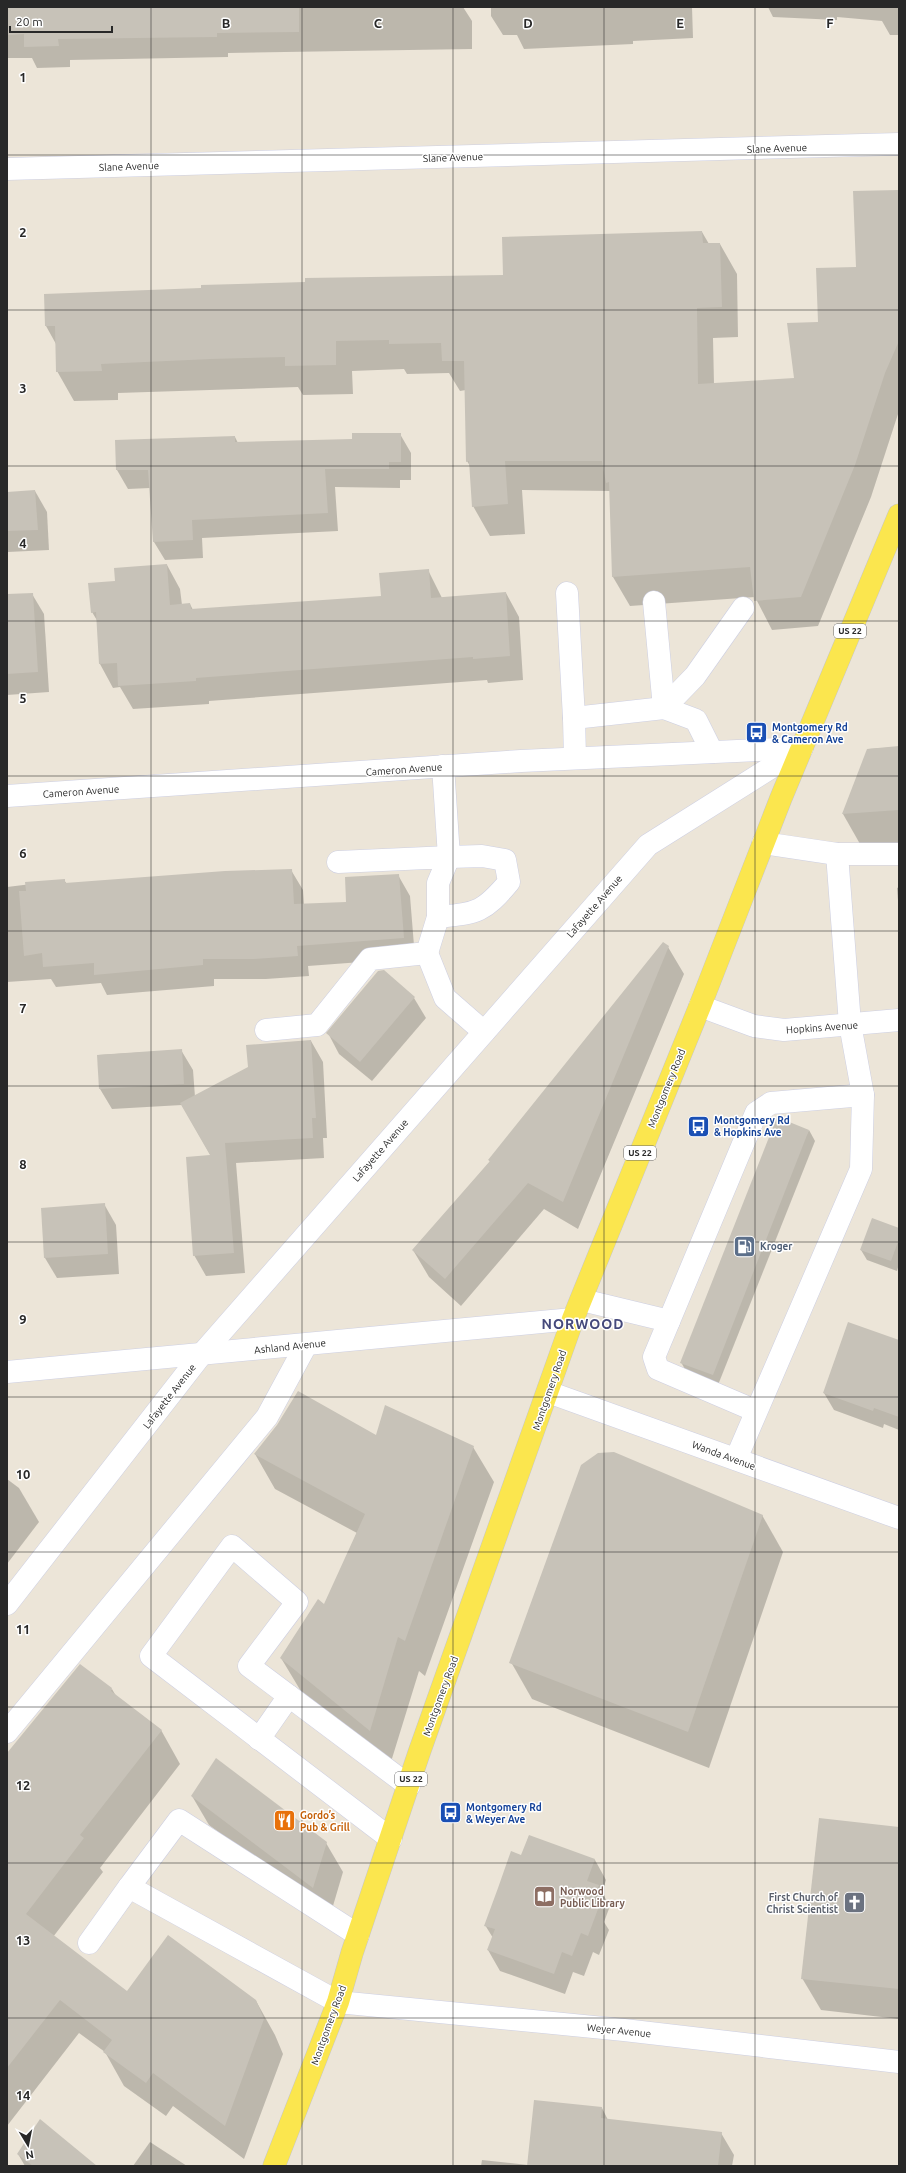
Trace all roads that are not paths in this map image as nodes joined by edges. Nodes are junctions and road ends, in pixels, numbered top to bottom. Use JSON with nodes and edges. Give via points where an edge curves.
{"nodes":[{"id":1,"x":899,"y":144,"type":"edge"},
{"id":2,"x":7,"y":169,"type":"edge"},
{"id":3,"x":899,"y":514,"type":"edge"},
{"id":4,"x":567,"y":593,"type":"dead end"},
{"id":5,"x":654,"y":602,"type":"dead end"},
{"id":6,"x":744,"y":608,"type":"dead end"},
{"id":7,"x":664,"y":708,"type":"junction"},
{"id":8,"x":574,"y":718,"type":"junction"},
{"id":9,"x":802,"y":748,"type":"junction"},
{"id":10,"x":712,"y":752,"type":"junction"},
{"id":11,"x":575,"y":758,"type":"junction"},
{"id":12,"x":444,"y":766,"type":"junction"},
{"id":13,"x":7,"y":796,"type":"edge"},
{"id":14,"x":763,"y":843,"type":"junction"},
{"id":15,"x":837,"y":854,"type":"junction"},
{"id":16,"x":899,"y":854,"type":"edge"},
{"id":17,"x":449,"y":858,"type":"junction"},
{"id":18,"x":338,"y":862,"type":"dead end"},
{"id":19,"x":438,"y":917,"type":"junction"},
{"id":20,"x":428,"y":953,"type":"junction"},
{"id":21,"x":700,"y":1006,"type":"junction"},
{"id":22,"x":899,"y":1020,"type":"edge"},
{"id":23,"x":850,"y":1024,"type":"junction"},
{"id":24,"x":266,"y":1030,"type":"dead end"},
{"id":25,"x":484,"y":1032,"type":"junction"},
{"id":26,"x":863,"y":1096,"type":"junction"},
{"id":27,"x":577,"y":1310,"type":"junction"},
{"id":28,"x":669,"y":1321,"type":"junction"},
{"id":29,"x":306,"y":1345,"type":"junction"},
{"id":30,"x":202,"y":1355,"type":"junction"},
{"id":31,"x":7,"y":1372,"type":"edge"},
{"id":32,"x":548,"y":1392,"type":"junction"},
{"id":33,"x":756,"y":1411,"type":"junction"},
{"id":34,"x":736,"y":1459,"type":"junction"},
{"id":35,"x":899,"y":1518,"type":"edge"},
{"id":36,"x":7,"y":1604,"type":"edge"},
{"id":37,"x":289,"y":1696,"type":"junction"},
{"id":38,"x":7,"y":1732,"type":"edge"},
{"id":39,"x":259,"y":1738,"type":"junction"},
{"id":40,"x":409,"y":1786,"type":"junction"},
{"id":41,"x":391,"y":1839,"type":"junction"},
{"id":42,"x":129,"y":1887,"type":"junction"},
{"id":43,"x":358,"y":1935,"type":"junction"},
{"id":44,"x":89,"y":1943,"type":"dead end"},
{"id":45,"x":338,"y":2002,"type":"junction"},
{"id":46,"x":899,"y":2062,"type":"edge"},
{"id":47,"x":274,"y":2166,"type":"edge"}],
"edges":[{"from":1,"to":2,"type":"street","name":"Slane Avenue"},
{"from":3,"to":9,"type":"main road","name":"Montgomery Road","number":"US 22"},
{"from":4,"to":8,"type":"street"},
{"from":5,"to":7,"type":"street"},
{"from":6,"to":7,"type":"street","via":[[695,676]]},
{"from":7,"to":8,"type":"street"},
{"from":7,"to":10,"type":"street","via":[[696,720]]},
{"from":8,"to":11,"type":"street"},
{"from":9,"to":10,"type":"street","name":"Cameron Avenue"},
{"from":9,"to":14,"type":"main road","name":"Montgomery Road","number":"US 22"},
{"from":9,"to":25,"type":"street","name":"Lafayette Avenue","via":[[648,845]]},
{"from":10,"to":11,"type":"street","name":"Cameron Avenue"},
{"from":11,"to":12,"type":"street","name":"Cameron Avenue"},
{"from":12,"to":13,"type":"street","name":"Cameron Avenue"},
{"from":12,"to":17,"type":"street"},
{"from":14,"to":15,"type":"street"},
{"from":14,"to":21,"type":"main road","name":"Montgomery Road","number":"US 22"},
{"from":15,"to":16,"type":"street"},
{"from":15,"to":23,"type":"street"},
{"from":17,"to":18,"type":"street"},
{"from":17,"to":19,"type":"street","via":[[438,883]]},
{"from":17,"to":19,"type":"street","via":[[482,856],[505,860],[509,882],[492,902],[472,913]]},
{"from":19,"to":20,"type":"street"},
{"from":20,"to":24,"type":"street","via":[[370,959],[317,1026]]},
{"from":20,"to":25,"type":"street","via":[[445,998]]},
{"from":21,"to":23,"type":"street","name":"Hopkins Avenue","via":[[754,1026],[784,1030]]},
{"from":21,"to":27,"type":"main road","name":"Montgomery Road","number":"US 22","via":[[680,1050]]},
{"from":22,"to":23,"type":"street","name":"Hopkins Avenue"},
{"from":23,"to":26,"type":"street"},
{"from":25,"to":30,"type":"street","name":"Lafayette Avenue"},
{"from":26,"to":28,"type":"street","via":[[772,1103],[756,1113]]},
{"from":26,"to":33,"type":"street","via":[[861,1168]]},
{"from":27,"to":28,"type":"street","name":"Ashland Avenue"},
{"from":27,"to":29,"type":"street","name":"Ashland Avenue"},
{"from":27,"to":32,"type":"main road","name":"Montgomery Road","number":"US 22"},
{"from":28,"to":33,"type":"street","via":[[654,1357],[658,1369]]},
{"from":29,"to":30,"type":"street","name":"Ashland Avenue"},
{"from":29,"to":38,"type":"street","via":[[267,1417]]},
{"from":30,"to":31,"type":"street","name":"Ashland Avenue"},
{"from":30,"to":36,"type":"street","name":"Lafayette Avenue"},
{"from":32,"to":34,"type":"street","name":"Wanda Avenue"},
{"from":32,"to":40,"type":"main road","name":"Montgomery Road","number":"US 22"},
{"from":33,"to":34,"type":"street"},
{"from":34,"to":35,"type":"street","name":"Wanda Avenue"},
{"from":37,"to":39,"type":"street"},
{"from":37,"to":39,"type":"street","via":[[249,1666],[297,1602],[232,1546],[151,1656]]},
{"from":37,"to":40,"type":"street"},
{"from":39,"to":41,"type":"street"},
{"from":40,"to":41,"type":"main road","name":"Montgomery Road","number":"US 22"},
{"from":41,"to":43,"type":"main road","name":"Montgomery Road","number":"US 22"},
{"from":42,"to":43,"type":"street","via":[[179,1820]]},
{"from":42,"to":44,"type":"street"},
{"from":42,"to":45,"type":"street"},
{"from":43,"to":45,"type":"main road","name":"Montgomery Road","number":"US 22"},
{"from":45,"to":46,"type":"street","name":"Weyer Avenue","via":[[624,2030]]},
{"from":45,"to":47,"type":"main road","name":"Montgomery Road","number":"US 22"}]}
